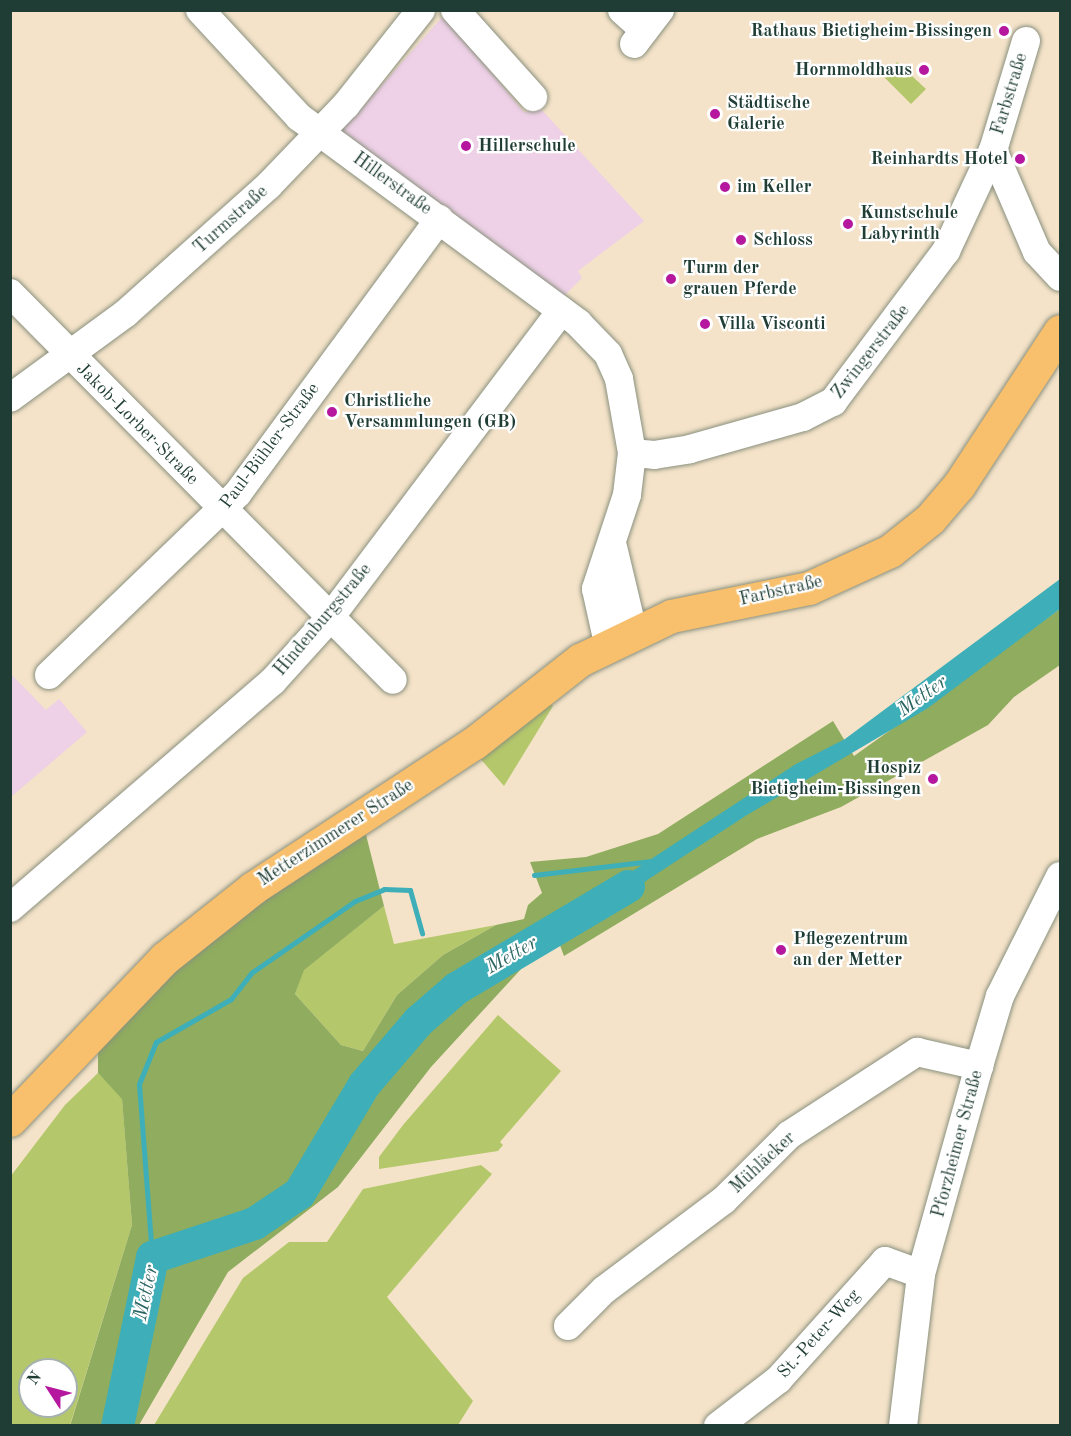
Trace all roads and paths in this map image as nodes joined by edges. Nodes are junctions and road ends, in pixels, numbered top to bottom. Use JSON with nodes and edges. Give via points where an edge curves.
{"nodes":[{"id":1,"x":200,"y":10,"type":"edge"},
{"id":2,"x":422,"y":10,"type":"edge"},
{"id":3,"x":456,"y":10,"type":"edge"},
{"id":4,"x":622,"y":10,"type":"edge"},
{"id":5,"x":646,"y":28,"type":"edge"},
{"id":6,"x":1026,"y":40,"type":"dead end"},
{"id":7,"x":534,"y":98,"type":"dead end"},
{"id":8,"x":321,"y":133,"type":"junction"},
{"id":9,"x":993,"y":150,"type":"junction"},
{"id":10,"x":439,"y":219,"type":"junction"},
{"id":11,"x":1059,"y":273,"type":"edge"},
{"id":12,"x":10,"y":293,"type":"edge"},
{"id":13,"x":561,"y":311,"type":"junction"},
{"id":14,"x":1060,"y":331,"type":"edge"},
{"id":15,"x":69,"y":355,"type":"junction"},
{"id":16,"x":10,"y":398,"type":"edge"},
{"id":17,"x":632,"y":453,"type":"junction"},
{"id":18,"x":222,"y":510,"type":"junction"},
{"id":19,"x":329,"y":619,"type":"junction"},
{"id":20,"x":620,"y":637,"type":"junction"},
{"id":21,"x":49,"y":675,"type":"dead end"},
{"id":22,"x":393,"y":680,"type":"dead end"},
{"id":23,"x":1060,"y":876,"type":"edge"},
{"id":24,"x":10,"y":908,"type":"edge"},
{"id":25,"x":979,"y":1066,"type":"junction"},
{"id":26,"x":10,"y":1120,"type":"edge"},
{"id":27,"x":921,"y":1274,"type":"junction"},
{"id":28,"x":568,"y":1326,"type":"dead end"},
{"id":29,"x":718,"y":1425,"type":"edge"},
{"id":30,"x":903,"y":1425,"type":"edge"}],
"edges":[{"from":1,"to":8,"type":"street","name":"Hillerstraße","via":[[292,110]]},
{"from":2,"to":8,"type":"street","name":"Turmstraße"},
{"from":3,"to":7,"type":"street"},
{"from":4,"to":5,"type":"street"},
{"from":6,"to":9,"type":"street","name":"Farbstraße"},
{"from":8,"to":10,"type":"street","name":"Hillerstraße"},
{"from":8,"to":15,"type":"street","name":"Turmstraße","via":[[158,286]]},
{"from":9,"to":11,"type":"street","name":"Farbstraße","via":[[1037,252]]},
{"from":9,"to":17,"type":"street","name":"Zwingerstraße","via":[[946,251],[833,402],[803,417],[690,449],[654,455]]},
{"from":10,"to":13,"type":"street","name":"Hillerstraße"},
{"from":10,"to":18,"type":"street","name":"Paul-Bühler-Straße"},
{"from":12,"to":15,"type":"street","name":"Jakob-Lorber-Straße"},
{"from":13,"to":17,"type":"street","name":"Hillerstraße","via":[[599,341],[619,379]]},
{"from":13,"to":19,"type":"street","name":"Hindenburgstraße"},
{"from":14,"to":20,"type":"main road","name":"Farbstraße","via":[[959,485],[930,519],[890,551],[809,588],[707,606]]},
{"from":15,"to":16,"type":"street","name":"Turmstraße"},
{"from":15,"to":18,"type":"street","name":"Jakob-Lorber-Straße"},
{"from":17,"to":20,"type":"street","via":[[612,545]]},
{"from":18,"to":19,"type":"street","name":"Jakob-Lorber-Straße"},
{"from":18,"to":21,"type":"street","name":"Paul-Bühler-Straße"},
{"from":19,"to":22,"type":"street","name":"Jakob-Lorber-Straße"},
{"from":19,"to":24,"type":"street","name":"Hindenburgstraße","via":[[273,681]]},
{"from":20,"to":26,"type":"main road","name":"Metterzimmerer Straße","via":[[474,742],[244,895],[165,958]]},
{"from":23,"to":25,"type":"street","name":"Pforzheimer Straße","via":[[1008,978]]},
{"from":25,"to":27,"type":"street","name":"Pforzheimer Straße"},
{"from":25,"to":28,"type":"street","name":"Mühläcker","via":[[917,1052],[789,1135],[724,1200],[604,1290]]},
{"from":27,"to":29,"type":"street","name":"St.-Peter-Weg","via":[[885,1261],[778,1380]]},
{"from":27,"to":30,"type":"street","name":"Pforzheimer Straße"}]}
